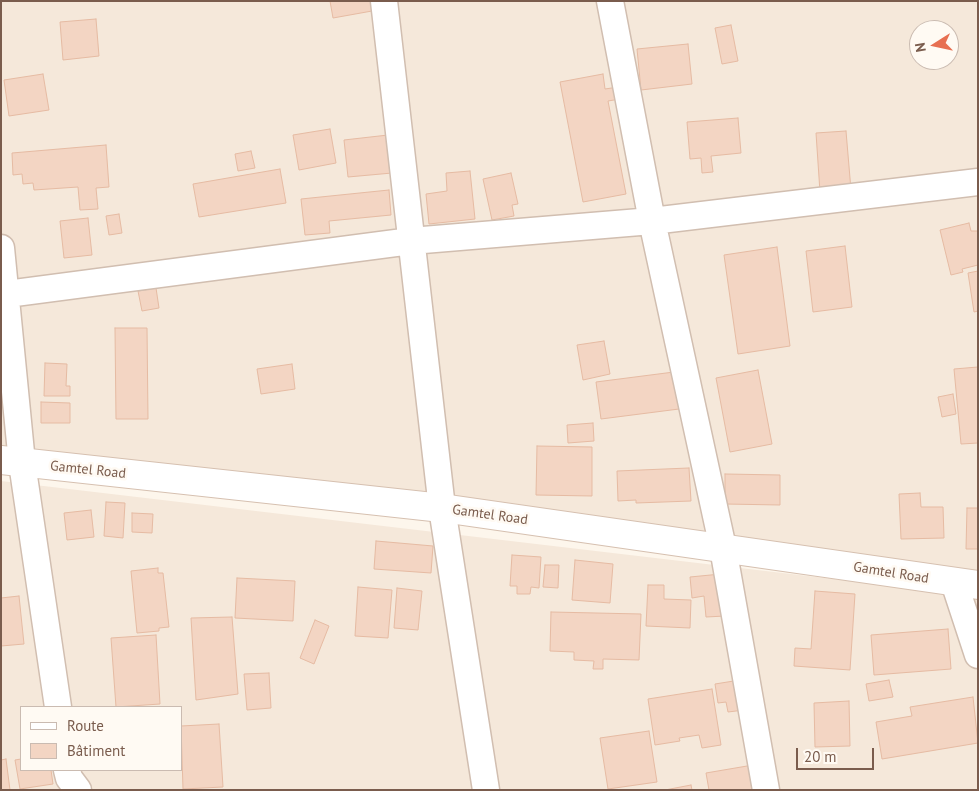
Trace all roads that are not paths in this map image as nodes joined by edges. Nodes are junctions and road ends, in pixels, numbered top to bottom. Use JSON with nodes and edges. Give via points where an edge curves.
{"nodes":[{"id":1,"x":384,"y":1,"type":"edge"},
{"id":2,"x":610,"y":1,"type":"edge"},
{"id":3,"x":978,"y":182,"type":"edge"},
{"id":4,"x":652,"y":221,"type":"junction"},
{"id":5,"x":411,"y":241,"type":"junction"},
{"id":6,"x":1,"y":248,"type":"edge"},
{"id":7,"x":8,"y":294,"type":"junction"},
{"id":8,"x":12,"y":462,"type":"edge"},
{"id":9,"x":442,"y":508,"type":"junction"},
{"id":10,"x":723,"y":548,"type":"junction"},
{"id":11,"x":966,"y":584,"type":"edge"},
{"id":12,"x":978,"y":655,"type":"edge"},
{"id":13,"x":58,"y":706,"type":"edge"},
{"id":14,"x":68,"y":771,"type":"edge"},
{"id":15,"x":78,"y":790,"type":"edge"},
{"id":16,"x":486,"y":790,"type":"edge"},
{"id":17,"x":766,"y":790,"type":"edge"}],
"edges":[{"from":1,"to":5,"type":"street"},
{"from":2,"to":4,"type":"street"},
{"from":3,"to":4,"type":"street"},
{"from":4,"to":5,"type":"street"},
{"from":4,"to":10,"type":"street"},
{"from":5,"to":7,"type":"street"},
{"from":5,"to":9,"type":"street"},
{"from":6,"to":7,"type":"street"},
{"from":7,"to":8,"type":"street"},
{"from":8,"to":9,"type":"street","name":"Gamtel Road"},
{"from":8,"to":13,"type":"street"},
{"from":9,"to":10,"type":"street","name":"Gamtel Road"},
{"from":9,"to":16,"type":"street"},
{"from":10,"to":11,"type":"street","name":"Gamtel Road"},
{"from":10,"to":17,"type":"street"},
{"from":11,"to":12,"type":"street"},
{"from":14,"to":15,"type":"street"}]}
